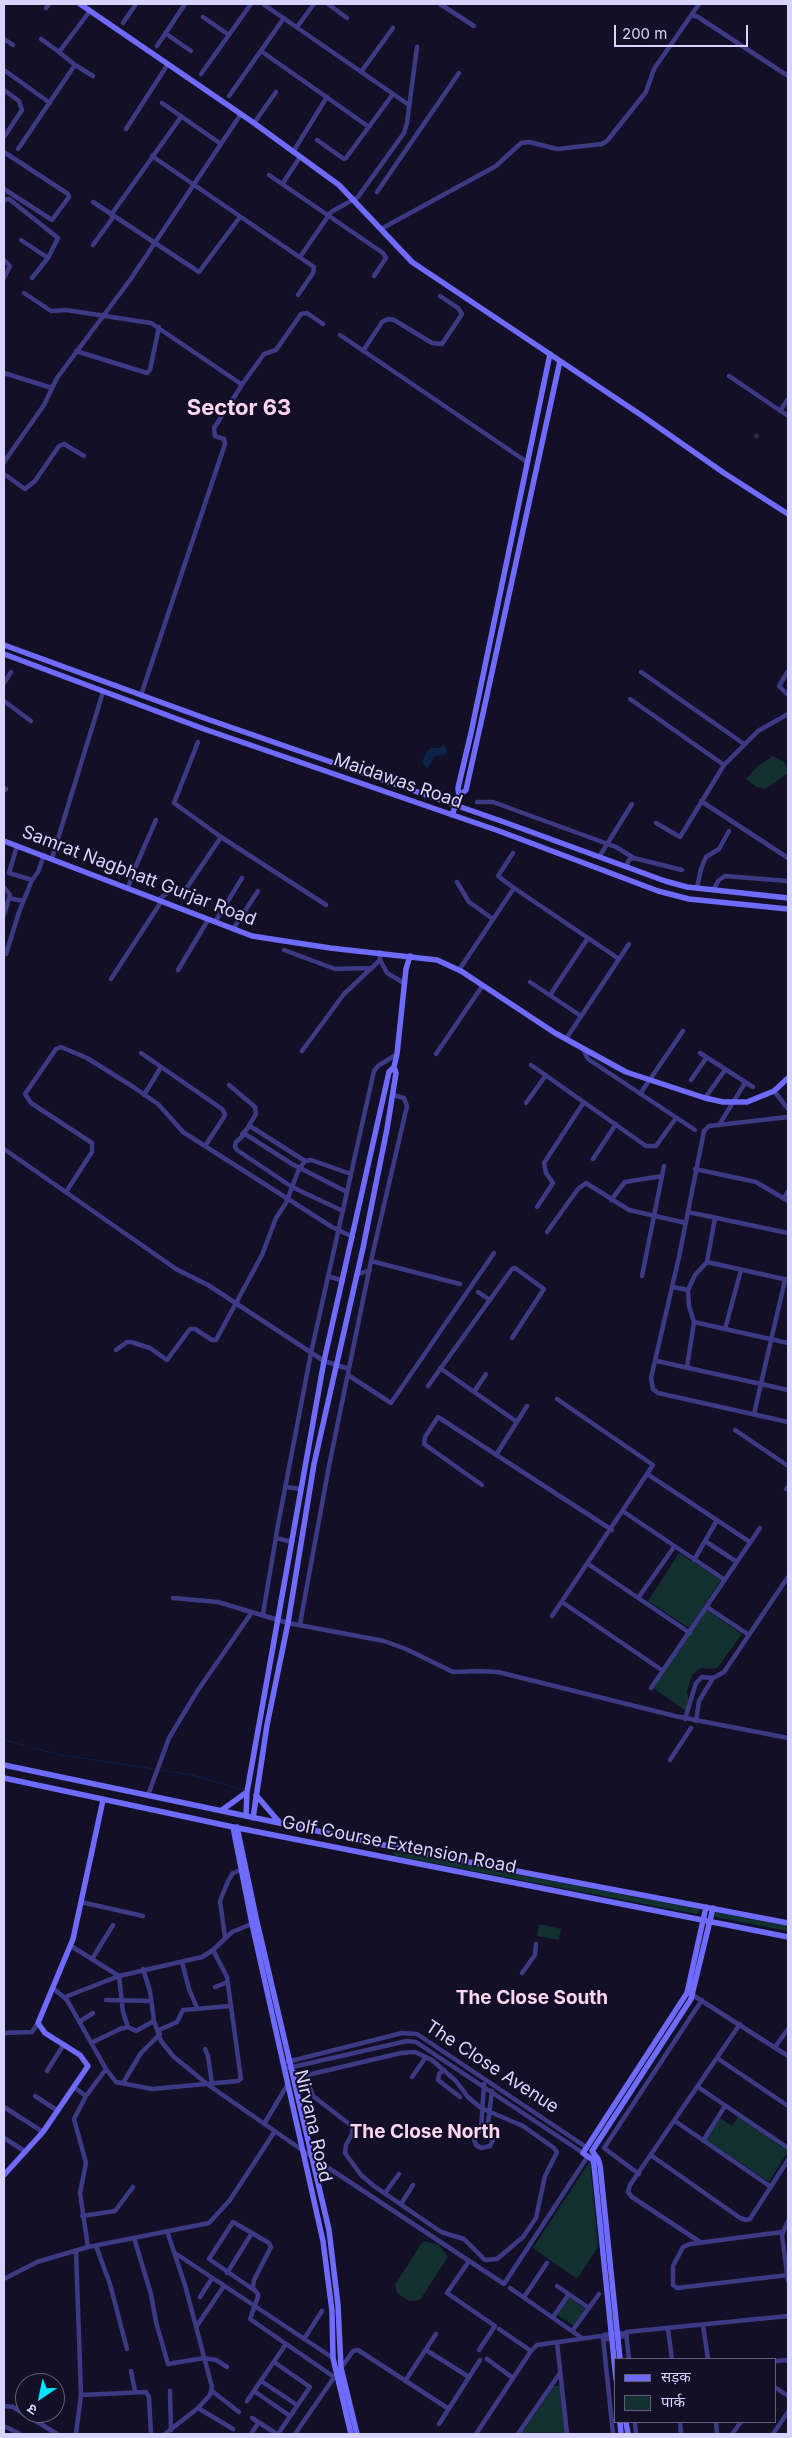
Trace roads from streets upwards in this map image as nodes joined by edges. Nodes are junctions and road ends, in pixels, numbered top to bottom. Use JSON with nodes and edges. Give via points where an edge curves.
{"nodes":[{"id":1,"x":80,"y":4,"type":"edge"},
{"id":2,"x":136,"y":4,"type":"edge"},
{"id":3,"x":185,"y":4,"type":"edge"},
{"id":4,"x":251,"y":4,"type":"edge"},
{"id":5,"x":263,"y":4,"type":"edge"},
{"id":6,"x":314,"y":4,"type":"edge"},
{"id":7,"x":328,"y":4,"type":"edge"},
{"id":8,"x":440,"y":4,"type":"edge"},
{"id":9,"x":700,"y":4,"type":"edge"},
{"id":10,"x":90,"y":11,"type":"junction"},
{"id":11,"x":692,"y":15,"type":"junction"},
{"id":12,"x":203,"y":17,"type":"dead end"},
{"id":13,"x":284,"y":18,"type":"junction"},
{"id":14,"x":347,"y":18,"type":"dead end"},
{"id":15,"x":123,"y":23,"type":"dead end"},
{"id":16,"x":474,"y":26,"type":"dead end"},
{"id":17,"x":297,"y":27,"type":"junction"},
{"id":18,"x":393,"y":28,"type":"dead end"},
{"id":19,"x":165,"y":33,"type":"junction"},
{"id":20,"x":229,"y":34,"type":"junction"},
{"id":21,"x":4,"y":39,"type":"edge"},
{"id":22,"x":41,"y":39,"type":"dead end"},
{"id":23,"x":13,"y":45,"type":"dead end"},
{"id":24,"x":156,"y":46,"type":"dead end"},
{"id":25,"x":417,"y":47,"type":"dead end"},
{"id":26,"x":191,"y":51,"type":"dead end"},
{"id":27,"x":261,"y":51,"type":"junction"},
{"id":28,"x":59,"y":52,"type":"junction"},
{"id":29,"x":168,"y":64,"type":"junction"},
{"id":30,"x":76,"y":65,"type":"junction"},
{"id":31,"x":4,"y":70,"type":"edge"},
{"id":32,"x":361,"y":72,"type":"junction"},
{"id":33,"x":459,"y":73,"type":"dead end"},
{"id":34,"x":201,"y":74,"type":"dead end"},
{"id":35,"x":93,"y":76,"type":"dead end"},
{"id":36,"x":788,"y":76,"type":"edge"},
{"id":37,"x":4,"y":90,"type":"edge"},
{"id":38,"x":276,"y":92,"type":"dead end"},
{"id":39,"x":392,"y":94,"type":"junction"},
{"id":40,"x":229,"y":96,"type":"dead end"},
{"id":41,"x":327,"y":97,"type":"junction"},
{"id":42,"x":50,"y":103,"type":"junction"},
{"id":43,"x":162,"y":103,"type":"dead end"},
{"id":44,"x":409,"y":105,"type":"junction"},
{"id":45,"x":241,"y":114,"type":"junction"},
{"id":46,"x":181,"y":117,"type":"junction"},
{"id":47,"x":254,"y":123,"type":"junction"},
{"id":48,"x":369,"y":127,"type":"junction"},
{"id":49,"x":126,"y":130,"type":"dead end"},
{"id":50,"x":4,"y":137,"type":"edge"},
{"id":51,"x":317,"y":140,"type":"dead end"},
{"id":52,"x":220,"y":144,"type":"junction"},
{"id":53,"x":18,"y":149,"type":"dead end"},
{"id":54,"x":4,"y":152,"type":"edge"},
{"id":55,"x":293,"y":152,"type":"junction"},
{"id":56,"x":152,"y":156,"type":"junction"},
{"id":57,"x":300,"y":157,"type":"junction"},
{"id":58,"x":380,"y":166,"type":"junction"},
{"id":59,"x":390,"y":173,"type":"junction"},
{"id":60,"x":269,"y":175,"type":"dead end"},
{"id":61,"x":283,"y":183,"type":"junction"},
{"id":62,"x":194,"y":184,"type":"junction"},
{"id":63,"x":4,"y":190,"type":"edge"},
{"id":64,"x":377,"y":192,"type":"dead end"},
{"id":65,"x":4,"y":200,"type":"edge"},
{"id":66,"x":354,"y":201,"type":"junction"},
{"id":67,"x":93,"y":202,"type":"dead end"},
{"id":68,"x":112,"y":215,"type":"junction"},
{"id":69,"x":329,"y":215,"type":"junction"},
{"id":70,"x":240,"y":216,"type":"junction"},
{"id":71,"x":381,"y":230,"type":"junction"},
{"id":72,"x":21,"y":240,"type":"dead end"},
{"id":73,"x":154,"y":244,"type":"junction"},
{"id":74,"x":93,"y":245,"type":"dead end"},
{"id":75,"x":300,"y":257,"type":"junction"},
{"id":76,"x":48,"y":258,"type":"junction"},
{"id":77,"x":4,"y":260,"type":"edge"},
{"id":78,"x":374,"y":276,"type":"dead end"},
{"id":79,"x":4,"y":278,"type":"edge"},
{"id":80,"x":32,"y":278,"type":"dead end"},
{"id":81,"x":24,"y":293,"type":"dead end"},
{"id":82,"x":298,"y":295,"type":"dead end"},
{"id":83,"x":440,"y":296,"type":"dead end"},
{"id":84,"x":100,"y":317,"type":"junction"},
{"id":85,"x":323,"y":324,"type":"dead end"},
{"id":86,"x":159,"y":327,"type":"junction"},
{"id":87,"x":340,"y":336,"type":"dead end"},
{"id":88,"x":76,"y":351,"type":"junction"},
{"id":89,"x":363,"y":351,"type":"junction"},
{"id":90,"x":550,"y":354,"type":"junction"},
{"id":91,"x":560,"y":361,"type":"junction"},
{"id":92,"x":4,"y":373,"type":"edge"},
{"id":93,"x":729,"y":376,"type":"dead end"},
{"id":94,"x":241,"y":386,"type":"junction"},
{"id":95,"x":52,"y":388,"type":"junction"},
{"id":96,"x":788,"y":399,"type":"edge"},
{"id":97,"x":780,"y":411,"type":"junction"},
{"id":98,"x":788,"y":416,"type":"edge"},
{"id":99,"x":84,"y":456,"type":"dead end"},
{"id":100,"x":4,"y":462,"type":"edge"},
{"id":101,"x":527,"y":462,"type":"junction"},
{"id":102,"x":4,"y":474,"type":"edge"},
{"id":103,"x":788,"y":514,"type":"edge"},
{"id":104,"x":4,"y":645,"type":"edge"},
{"id":105,"x":4,"y":654,"type":"edge"},
{"id":106,"x":45,"y":660,"type":"junction"},
{"id":107,"x":44,"y":668,"type":"junction"},
{"id":108,"x":788,"y":671,"type":"edge"},
{"id":109,"x":11,"y":672,"type":"dead end"},
{"id":110,"x":641,"y":672,"type":"dead end"},
{"id":111,"x":4,"y":683,"type":"edge"},
{"id":112,"x":103,"y":692,"type":"junction"},
{"id":113,"x":141,"y":695,"type":"junction"},
{"id":114,"x":788,"y":695,"type":"edge"},
{"id":115,"x":630,"y":699,"type":"dead end"},
{"id":116,"x":4,"y":701,"type":"edge"},
{"id":117,"x":788,"y":714,"type":"edge"},
{"id":118,"x":32,"y":721,"type":"dead end"},
{"id":119,"x":198,"y":742,"type":"dead end"},
{"id":120,"x":744,"y":744,"type":"junction"},
{"id":121,"x":724,"y":765,"type":"junction"},
{"id":122,"x":459,"y":796,"type":"junction"},
{"id":123,"x":702,"y":801,"type":"junction"},
{"id":124,"x":477,"y":802,"type":"dead end"},
{"id":125,"x":632,"y":804,"type":"dead end"},
{"id":126,"x":456,"y":805,"type":"junction"},
{"id":127,"x":452,"y":815,"type":"junction"},
{"id":128,"x":156,"y":820,"type":"dead end"},
{"id":129,"x":656,"y":824,"type":"dead end"},
{"id":130,"x":729,"y":831,"type":"dead end"},
{"id":131,"x":221,"y":837,"type":"junction"},
{"id":132,"x":4,"y":842,"type":"edge"},
{"id":133,"x":606,"y":844,"type":"junction"},
{"id":134,"x":17,"y":846,"type":"junction"},
{"id":135,"x":513,"y":853,"type":"dead end"},
{"id":136,"x":44,"y":855,"type":"junction"},
{"id":137,"x":598,"y":857,"type":"junction"},
{"id":138,"x":52,"y":858,"type":"junction"},
{"id":139,"x":634,"y":858,"type":"junction"},
{"id":140,"x":788,"y":858,"type":"edge"},
{"id":141,"x":626,"y":867,"type":"junction"},
{"id":142,"x":682,"y":870,"type":"dead end"},
{"id":143,"x":242,"y":878,"type":"dead end"},
{"id":144,"x":32,"y":880,"type":"junction"},
{"id":145,"x":788,"y":881,"type":"edge"},
{"id":146,"x":457,"y":882,"type":"dead end"},
{"id":147,"x":4,"y":887,"type":"edge"},
{"id":148,"x":128,"y":888,"type":"junction"},
{"id":149,"x":514,"y":888,"type":"junction"},
{"id":150,"x":698,"y":888,"type":"junction"},
{"id":151,"x":713,"y":890,"type":"junction"},
{"id":152,"x":258,"y":891,"type":"dead end"},
{"id":153,"x":9,"y":898,"type":"junction"},
{"id":154,"x":788,"y":898,"type":"edge"},
{"id":155,"x":23,"y":901,"type":"junction"},
{"id":156,"x":160,"y":901,"type":"junction"},
{"id":157,"x":326,"y":905,"type":"dead end"},
{"id":158,"x":788,"y":909,"type":"edge"},
{"id":159,"x":4,"y":915,"type":"edge"},
{"id":160,"x":492,"y":919,"type":"junction"},
{"id":161,"x":208,"y":920,"type":"junction"},
{"id":162,"x":215,"y":922,"type":"junction"},
{"id":163,"x":233,"y":929,"type":"junction"},
{"id":164,"x":588,"y":938,"type":"junction"},
{"id":165,"x":629,"y":944,"type":"dead end"},
{"id":166,"x":284,"y":950,"type":"dead end"},
{"id":167,"x":380,"y":952,"type":"junction"},
{"id":168,"x":6,"y":954,"type":"dead end"},
{"id":169,"x":410,"y":956,"type":"junction"},
{"id":170,"x":619,"y":959,"type":"junction"},
{"id":171,"x":380,"y":960,"type":"junction"},
{"id":172,"x":371,"y":968,"type":"junction"},
{"id":173,"x":178,"y":970,"type":"dead end"},
{"id":174,"x":459,"y":970,"type":"junction"},
{"id":175,"x":111,"y":979,"type":"dead end"},
{"id":176,"x":404,"y":982,"type":"junction"},
{"id":177,"x":530,"y":982,"type":"dead end"},
{"id":178,"x":483,"y":985,"type":"junction"},
{"id":179,"x":550,"y":995,"type":"junction"},
{"id":180,"x":581,"y":1016,"type":"junction"},
{"id":181,"x":682,"y":1031,"type":"dead end"},
{"id":182,"x":566,"y":1039,"type":"junction"},
{"id":183,"x":583,"y":1049,"type":"junction"},
{"id":184,"x":302,"y":1050,"type":"dead end"},
{"id":185,"x":141,"y":1053,"type":"dead end"},
{"id":186,"x":700,"y":1053,"type":"dead end"},
{"id":187,"x":397,"y":1054,"type":"junction"},
{"id":188,"x":436,"y":1054,"type":"dead end"},
{"id":189,"x":707,"y":1057,"type":"junction"},
{"id":190,"x":531,"y":1065,"type":"dead end"},
{"id":191,"x":161,"y":1067,"type":"junction"},
{"id":192,"x":394,"y":1067,"type":"junction"},
{"id":193,"x":725,"y":1070,"type":"junction"},
{"id":194,"x":546,"y":1075,"type":"junction"},
{"id":195,"x":788,"y":1078,"type":"edge"},
{"id":196,"x":691,"y":1080,"type":"dead end"},
{"id":197,"x":649,"y":1081,"type":"junction"},
{"id":198,"x":745,"y":1083,"type":"junction"},
{"id":199,"x":229,"y":1085,"type":"dead end"},
{"id":200,"x":753,"y":1087,"type":"dead end"},
{"id":201,"x":774,"y":1091,"type":"junction"},
{"id":202,"x":393,"y":1094,"type":"junction"},
{"id":203,"x":640,"y":1094,"type":"junction"},
{"id":204,"x":144,"y":1095,"type":"junction"},
{"id":205,"x":705,"y":1098,"type":"junction"},
{"id":206,"x":584,"y":1102,"type":"junction"},
{"id":207,"x":732,"y":1102,"type":"junction"},
{"id":208,"x":526,"y":1103,"type":"dead end"},
{"id":209,"x":788,"y":1109,"type":"edge"},
{"id":210,"x":788,"y":1117,"type":"edge"},
{"id":211,"x":676,"y":1118,"type":"junction"},
{"id":212,"x":616,"y":1124,"type":"junction"},
{"id":213,"x":719,"y":1125,"type":"junction"},
{"id":214,"x":248,"y":1127,"type":"junction"},
{"id":215,"x":694,"y":1130,"type":"dead end"},
{"id":216,"x":242,"y":1134,"type":"junction"},
{"id":217,"x":205,"y":1146,"type":"junction"},
{"id":218,"x":4,"y":1149,"type":"edge"},
{"id":219,"x":593,"y":1159,"type":"dead end"},
{"id":220,"x":305,"y":1161,"type":"junction"},
{"id":221,"x":664,"y":1166,"type":"dead end"},
{"id":222,"x":299,"y":1169,"type":"junction"},
{"id":223,"x":695,"y":1169,"type":"junction"},
{"id":224,"x":351,"y":1174,"type":"junction"},
{"id":225,"x":662,"y":1176,"type":"junction"},
{"id":226,"x":292,"y":1187,"type":"junction"},
{"id":227,"x":788,"y":1191,"type":"edge"},
{"id":228,"x":66,"y":1192,"type":"junction"},
{"id":229,"x":347,"y":1192,"type":"junction"},
{"id":230,"x":288,"y":1198,"type":"junction"},
{"id":231,"x":786,"y":1199,"type":"edge"},
{"id":232,"x":611,"y":1200,"type":"junction"},
{"id":233,"x":537,"y":1207,"type":"dead end"},
{"id":234,"x":343,"y":1212,"type":"junction"},
{"id":235,"x":688,"y":1212,"type":"junction"},
{"id":236,"x":654,"y":1216,"type":"junction"},
{"id":237,"x":715,"y":1218,"type":"junction"},
{"id":238,"x":686,"y":1223,"type":"junction"},
{"id":239,"x":338,"y":1231,"type":"junction"},
{"id":240,"x":548,"y":1232,"type":"dead end"},
{"id":241,"x":788,"y":1233,"type":"edge"},
{"id":242,"x":353,"y":1237,"type":"junction"},
{"id":243,"x":364,"y":1244,"type":"junction"},
{"id":244,"x":494,"y":1253,"type":"dead end"},
{"id":245,"x":373,"y":1254,"type":"junction"},
{"id":246,"x":371,"y":1261,"type":"junction"},
{"id":247,"x":707,"y":1262,"type":"junction"},
{"id":248,"x":370,"y":1270,"type":"junction"},
{"id":249,"x":741,"y":1270,"type":"junction"},
{"id":250,"x":356,"y":1275,"type":"junction"},
{"id":251,"x":328,"y":1276,"type":"junction"},
{"id":252,"x":642,"y":1276,"type":"dead end"},
{"id":253,"x":786,"y":1280,"type":"edge"},
{"id":254,"x":343,"y":1281,"type":"junction"},
{"id":255,"x":460,"y":1284,"type":"dead end"},
{"id":256,"x":673,"y":1287,"type":"junction"},
{"id":257,"x":688,"y":1290,"type":"junction"},
{"id":258,"x":478,"y":1292,"type":"dead end"},
{"id":259,"x":490,"y":1300,"type":"junction"},
{"id":260,"x":235,"y":1302,"type":"junction"},
{"id":261,"x":694,"y":1322,"type":"junction"},
{"id":262,"x":725,"y":1330,"type":"junction"},
{"id":263,"x":512,"y":1338,"type":"dead end"},
{"id":264,"x":772,"y":1340,"type":"junction"},
{"id":265,"x":788,"y":1343,"type":"edge"},
{"id":266,"x":116,"y":1350,"type":"dead end"},
{"id":267,"x":311,"y":1353,"type":"junction"},
{"id":268,"x":324,"y":1361,"type":"junction"},
{"id":269,"x":656,"y":1361,"type":"junction"},
{"id":270,"x":335,"y":1365,"type":"junction"},
{"id":271,"x":440,"y":1368,"type":"junction"},
{"id":272,"x":687,"y":1368,"type":"junction"},
{"id":273,"x":349,"y":1369,"type":"junction"},
{"id":274,"x":486,"y":1374,"type":"dead end"},
{"id":275,"x":348,"y":1375,"type":"junction"},
{"id":276,"x":760,"y":1384,"type":"junction"},
{"id":277,"x":428,"y":1386,"type":"dead end"},
{"id":278,"x":788,"y":1390,"type":"edge"},
{"id":279,"x":474,"y":1392,"type":"junction"},
{"id":280,"x":557,"y":1399,"type":"dead end"},
{"id":281,"x":527,"y":1406,"type":"dead end"},
{"id":282,"x":754,"y":1414,"type":"junction"},
{"id":283,"x":518,"y":1422,"type":"junction"},
{"id":284,"x":788,"y":1422,"type":"edge"},
{"id":285,"x":735,"y":1430,"type":"dead end"},
{"id":286,"x":496,"y":1454,"type":"junction"},
{"id":287,"x":788,"y":1466,"type":"edge"},
{"id":288,"x":648,"y":1475,"type":"junction"},
{"id":289,"x":482,"y":1484,"type":"dead end"},
{"id":290,"x":286,"y":1487,"type":"junction"},
{"id":291,"x":301,"y":1489,"type":"junction"},
{"id":292,"x":624,"y":1512,"type":"junction"},
{"id":293,"x":716,"y":1522,"type":"junction"},
{"id":294,"x":760,"y":1528,"type":"dead end"},
{"id":295,"x":612,"y":1530,"type":"junction"},
{"id":296,"x":276,"y":1538,"type":"junction"},
{"id":297,"x":705,"y":1541,"type":"junction"},
{"id":298,"x":292,"y":1542,"type":"junction"},
{"id":299,"x":750,"y":1542,"type":"junction"},
{"id":300,"x":674,"y":1547,"type":"junction"},
{"id":301,"x":694,"y":1560,"type":"junction"},
{"id":302,"x":737,"y":1562,"type":"junction"},
{"id":303,"x":588,"y":1564,"type":"junction"},
{"id":304,"x":788,"y":1577,"type":"edge"},
{"id":305,"x":725,"y":1580,"type":"junction"},
{"id":306,"x":173,"y":1598,"type":"dead end"},
{"id":307,"x":638,"y":1598,"type":"junction"},
{"id":308,"x":562,"y":1602,"type":"junction"},
{"id":309,"x":708,"y":1607,"type":"junction"},
{"id":310,"x":252,"y":1612,"type":"junction"},
{"id":311,"x":263,"y":1614,"type":"junction"},
{"id":312,"x":552,"y":1616,"type":"dead end"},
{"id":313,"x":278,"y":1618,"type":"junction"},
{"id":314,"x":288,"y":1623,"type":"junction"},
{"id":315,"x":300,"y":1624,"type":"junction"},
{"id":316,"x":690,"y":1633,"type":"junction"},
{"id":317,"x":749,"y":1635,"type":"junction"},
{"id":318,"x":663,"y":1670,"type":"junction"},
{"id":319,"x":713,"y":1678,"type":"junction"},
{"id":320,"x":651,"y":1688,"type":"dead end"},
{"id":321,"x":686,"y":1719,"type":"junction"},
{"id":322,"x":696,"y":1721,"type":"junction"},
{"id":323,"x":691,"y":1728,"type":"dead end"},
{"id":324,"x":788,"y":1738,"type":"edge"},
{"id":325,"x":670,"y":1760,"type":"dead end"},
{"id":326,"x":4,"y":1765,"type":"edge"},
{"id":327,"x":4,"y":1778,"type":"edge"},
{"id":328,"x":128,"y":1791,"type":"junction"},
{"id":329,"x":247,"y":1792,"type":"junction"},
{"id":330,"x":256,"y":1795,"type":"junction"},
{"id":331,"x":148,"y":1796,"type":"junction"},
{"id":332,"x":104,"y":1800,"type":"junction"},
{"id":333,"x":126,"y":1804,"type":"junction"},
{"id":334,"x":222,"y":1810,"type":"junction"},
{"id":335,"x":246,"y":1816,"type":"junction"},
{"id":336,"x":253,"y":1818,"type":"junction"},
{"id":337,"x":280,"y":1823,"type":"junction"},
{"id":338,"x":235,"y":1827,"type":"junction"},
{"id":339,"x":299,"y":1827,"type":"junction"},
{"id":340,"x":296,"y":1839,"type":"junction"},
{"id":341,"x":387,"y":1846,"type":"junction"},
{"id":342,"x":386,"y":1858,"type":"junction"},
{"id":343,"x":241,"y":1870,"type":"junction"},
{"id":344,"x":81,"y":1902,"type":"junction"},
{"id":345,"x":706,"y":1906,"type":"junction"},
{"id":346,"x":713,"y":1908,"type":"junction"},
{"id":347,"x":143,"y":1916,"type":"dead end"},
{"id":348,"x":707,"y":1922,"type":"junction"},
{"id":349,"x":788,"y":1922,"type":"edge"},
{"id":350,"x":254,"y":1923,"type":"junction"},
{"id":351,"x":112,"y":1925,"type":"dead end"},
{"id":352,"x":225,"y":1937,"type":"junction"},
{"id":353,"x":788,"y":1937,"type":"edge"},
{"id":354,"x":536,"y":1944,"type":"dead end"},
{"id":355,"x":71,"y":1946,"type":"junction"},
{"id":356,"x":213,"y":1950,"type":"junction"},
{"id":357,"x":92,"y":1959,"type":"junction"},
{"id":358,"x":182,"y":1962,"type":"junction"},
{"id":359,"x":143,"y":1969,"type":"junction"},
{"id":360,"x":522,"y":1973,"type":"dead end"},
{"id":361,"x":119,"y":1976,"type":"junction"},
{"id":362,"x":228,"y":1982,"type":"junction"},
{"id":363,"x":215,"y":1987,"type":"dead end"},
{"id":364,"x":53,"y":1988,"type":"junction"},
{"id":365,"x":690,"y":1991,"type":"junction"},
{"id":366,"x":65,"y":1996,"type":"junction"},
{"id":367,"x":701,"y":1999,"type":"junction"},
{"id":368,"x":106,"y":2000,"type":"dead end"},
{"id":369,"x":122,"y":2000,"type":"junction"},
{"id":370,"x":151,"y":2001,"type":"junction"},
{"id":371,"x":231,"y":2006,"type":"junction"},
{"id":372,"x":197,"y":2008,"type":"junction"},
{"id":373,"x":93,"y":2013,"type":"dead end"},
{"id":374,"x":154,"y":2021,"type":"junction"},
{"id":375,"x":79,"y":2022,"type":"junction"},
{"id":376,"x":38,"y":2023,"type":"junction"},
{"id":377,"x":740,"y":2024,"type":"junction"},
{"id":378,"x":128,"y":2027,"type":"junction"},
{"id":379,"x":788,"y":2029,"type":"edge"},
{"id":380,"x":159,"y":2032,"type":"junction"},
{"id":381,"x":4,"y":2033,"type":"edge"},
{"id":382,"x":417,"y":2034,"type":"junction"},
{"id":383,"x":416,"y":2042,"type":"junction"},
{"id":384,"x":91,"y":2043,"type":"junction"},
{"id":385,"x":64,"y":2044,"type":"junction"},
{"id":386,"x":438,"y":2047,"type":"junction"},
{"id":387,"x":775,"y":2048,"type":"junction"},
{"id":388,"x":205,"y":2049,"type":"dead end"},
{"id":389,"x":434,"y":2052,"type":"junction"},
{"id":390,"x":788,"y":2056,"type":"edge"},
{"id":391,"x":426,"y":2057,"type":"junction"},
{"id":392,"x":717,"y":2058,"type":"junction"},
{"id":393,"x":456,"y":2060,"type":"junction"},
{"id":394,"x":452,"y":2065,"type":"junction"},
{"id":395,"x":288,"y":2067,"type":"junction"},
{"id":396,"x":106,"y":2070,"type":"junction"},
{"id":397,"x":444,"y":2070,"type":"junction"},
{"id":398,"x":47,"y":2071,"type":"dead end"},
{"id":399,"x":308,"y":2075,"type":"junction"},
{"id":400,"x":412,"y":2077,"type":"dead end"},
{"id":401,"x":484,"y":2078,"type":"junction"},
{"id":402,"x":123,"y":2083,"type":"junction"},
{"id":403,"x":210,"y":2084,"type":"junction"},
{"id":404,"x":288,"y":2084,"type":"junction"},
{"id":405,"x":493,"y":2084,"type":"junction"},
{"id":406,"x":484,"y":2085,"type":"junction"},
{"id":407,"x":698,"y":2087,"type":"junction"},
{"id":408,"x":75,"y":2088,"type":"junction"},
{"id":409,"x":492,"y":2091,"type":"junction"},
{"id":410,"x":35,"y":2096,"type":"dead end"},
{"id":411,"x":86,"y":2096,"type":"junction"},
{"id":412,"x":460,"y":2097,"type":"dead end"},
{"id":413,"x":4,"y":2106,"type":"edge"},
{"id":414,"x":725,"y":2106,"type":"junction"},
{"id":415,"x":788,"y":2106,"type":"edge"},
{"id":416,"x":481,"y":2108,"type":"junction"},
{"id":417,"x":58,"y":2111,"type":"junction"},
{"id":418,"x":489,"y":2112,"type":"junction"},
{"id":419,"x":675,"y":2121,"type":"junction"},
{"id":420,"x":264,"y":2124,"type":"junction"},
{"id":421,"x":275,"y":2131,"type":"junction"},
{"id":422,"x":44,"y":2132,"type":"junction"},
{"id":423,"x":4,"y":2138,"type":"edge"},
{"id":424,"x":703,"y":2141,"type":"junction"},
{"id":425,"x":788,"y":2148,"type":"edge"},
{"id":426,"x":303,"y":2151,"type":"junction"},
{"id":427,"x":26,"y":2152,"type":"junction"},
{"id":428,"x":587,"y":2152,"type":"junction"},
{"id":429,"x":652,"y":2156,"type":"junction"},
{"id":430,"x":312,"y":2157,"type":"junction"},
{"id":431,"x":788,"y":2160,"type":"edge"},
{"id":432,"x":399,"y":2174,"type":"dead end"},
{"id":433,"x":639,"y":2174,"type":"junction"},
{"id":434,"x":4,"y":2175,"type":"edge"},
{"id":435,"x":414,"y":2185,"type":"dead end"},
{"id":436,"x":133,"y":2187,"type":"dead end"},
{"id":437,"x":771,"y":2187,"type":"junction"},
{"id":438,"x":385,"y":2193,"type":"junction"},
{"id":439,"x":401,"y":2204,"type":"junction"},
{"id":440,"x":82,"y":2216,"type":"junction"},
{"id":441,"x":788,"y":2221,"type":"edge"},
{"id":442,"x":167,"y":2231,"type":"junction"},
{"id":443,"x":782,"y":2232,"type":"junction"},
{"id":444,"x":252,"y":2233,"type":"junction"},
{"id":445,"x":134,"y":2238,"type":"junction"},
{"id":446,"x":700,"y":2242,"type":"junction"},
{"id":447,"x":96,"y":2246,"type":"junction"},
{"id":448,"x":88,"y":2247,"type":"junction"},
{"id":449,"x":76,"y":2252,"type":"junction"},
{"id":450,"x":175,"y":2252,"type":"junction"},
{"id":451,"x":469,"y":2261,"type":"junction"},
{"id":452,"x":547,"y":2262,"type":"dead end"},
{"id":453,"x":227,"y":2273,"type":"junction"},
{"id":454,"x":788,"y":2275,"type":"edge"},
{"id":455,"x":212,"y":2278,"type":"junction"},
{"id":456,"x":4,"y":2279,"type":"edge"},
{"id":457,"x":788,"y":2281,"type":"edge"},
{"id":458,"x":224,"y":2286,"type":"junction"},
{"id":459,"x":557,"y":2286,"type":"dead end"},
{"id":460,"x":510,"y":2288,"type":"dead end"},
{"id":461,"x":254,"y":2290,"type":"junction"},
{"id":462,"x":569,"y":2294,"type":"junction"},
{"id":463,"x":598,"y":2294,"type":"dead end"},
{"id":464,"x":200,"y":2297,"type":"dead end"},
{"id":465,"x":524,"y":2297,"type":"junction"},
{"id":466,"x":255,"y":2306,"type":"junction"},
{"id":467,"x":589,"y":2308,"type":"junction"},
{"id":468,"x":322,"y":2311,"type":"dead end"},
{"id":469,"x":788,"y":2316,"type":"edge"},
{"id":470,"x":553,"y":2317,"type":"junction"},
{"id":471,"x":703,"y":2326,"type":"junction"},
{"id":472,"x":196,"y":2327,"type":"junction"},
{"id":473,"x":668,"y":2328,"type":"junction"},
{"id":474,"x":499,"y":2329,"type":"dead end"},
{"id":475,"x":573,"y":2330,"type":"junction"},
{"id":476,"x":436,"y":2334,"type":"dead end"},
{"id":477,"x":626,"y":2334,"type":"junction"},
{"id":478,"x":615,"y":2336,"type":"junction"},
{"id":479,"x":603,"y":2337,"type":"junction"},
{"id":480,"x":582,"y":2338,"type":"junction"},
{"id":481,"x":304,"y":2339,"type":"junction"},
{"id":482,"x":557,"y":2342,"type":"junction"},
{"id":483,"x":286,"y":2344,"type":"junction"},
{"id":484,"x":127,"y":2349,"type":"dead end"},
{"id":485,"x":426,"y":2350,"type":"junction"},
{"id":486,"x":479,"y":2350,"type":"dead end"},
{"id":487,"x":530,"y":2351,"type":"junction"},
{"id":488,"x":204,"y":2358,"type":"junction"},
{"id":489,"x":333,"y":2358,"type":"junction"},
{"id":490,"x":616,"y":2358,"type":"edge"},
{"id":491,"x":620,"y":2358,"type":"edge"},
{"id":492,"x":629,"y":2358,"type":"edge"},
{"id":493,"x":672,"y":2358,"type":"edge"},
{"id":494,"x":708,"y":2358,"type":"edge"},
{"id":495,"x":487,"y":2359,"type":"dead end"},
{"id":496,"x":480,"y":2360,"type":"dead end"},
{"id":497,"x":274,"y":2362,"type":"junction"},
{"id":498,"x":227,"y":2367,"type":"dead end"},
{"id":499,"x":341,"y":2368,"type":"junction"},
{"id":500,"x":131,"y":2371,"type":"dead end"},
{"id":501,"x":560,"y":2372,"type":"junction"},
{"id":502,"x":335,"y":2375,"type":"junction"},
{"id":503,"x":469,"y":2377,"type":"junction"},
{"id":504,"x":513,"y":2378,"type":"junction"},
{"id":505,"x":261,"y":2381,"type":"junction"},
{"id":506,"x":405,"y":2381,"type":"junction"},
{"id":507,"x":777,"y":2389,"type":"edge"},
{"id":508,"x":135,"y":2391,"type":"junction"},
{"id":509,"x":170,"y":2391,"type":"dead end"},
{"id":510,"x":212,"y":2391,"type":"junction"},
{"id":511,"x":254,"y":2391,"type":"junction"},
{"id":512,"x":81,"y":2395,"type":"junction"},
{"id":513,"x":788,"y":2396,"type":"edge"},
{"id":514,"x":248,"y":2400,"type":"dead end"},
{"id":515,"x":297,"y":2405,"type":"junction"},
{"id":516,"x":4,"y":2406,"type":"edge"},
{"id":517,"x":198,"y":2408,"type":"junction"},
{"id":518,"x":449,"y":2409,"type":"junction"},
{"id":519,"x":239,"y":2412,"type":"dead end"},
{"id":520,"x":788,"y":2412,"type":"edge"},
{"id":521,"x":290,"y":2416,"type":"junction"},
{"id":522,"x":252,"y":2418,"type":"dead end"},
{"id":523,"x":259,"y":2422,"type":"junction"},
{"id":524,"x":740,"y":2423,"type":"edge"},
{"id":525,"x":439,"y":2424,"type":"dead end"},
{"id":526,"x":4,"y":2426,"type":"edge"},
{"id":527,"x":233,"y":2429,"type":"dead end"},
{"id":528,"x":171,"y":2430,"type":"junction"},
{"id":529,"x":20,"y":2434,"type":"edge"},
{"id":530,"x":55,"y":2434,"type":"edge"},
{"id":531,"x":76,"y":2434,"type":"edge"},
{"id":532,"x":151,"y":2434,"type":"edge"},
{"id":533,"x":165,"y":2434,"type":"edge"},
{"id":534,"x":251,"y":2434,"type":"edge"},
{"id":535,"x":277,"y":2434,"type":"edge"},
{"id":536,"x":295,"y":2434,"type":"edge"},
{"id":537,"x":351,"y":2434,"type":"edge"},
{"id":538,"x":357,"y":2434,"type":"edge"},
{"id":539,"x":476,"y":2434,"type":"edge"},
{"id":540,"x":518,"y":2434,"type":"edge"},
{"id":541,"x":567,"y":2434,"type":"edge"},
{"id":542,"x":613,"y":2434,"type":"edge"},
{"id":543,"x":732,"y":2434,"type":"edge"},
{"id":544,"x":773,"y":2434,"type":"edge"}],
"edges":[{"from":1,"to":10,"type":"street"},
{"from":2,"to":15,"type":"street"},
{"from":3,"to":19,"type":"street"},
{"from":4,"to":20,"type":"street"},
{"from":5,"to":13,"type":"street"},
{"from":6,"to":17,"type":"street"},
{"from":7,"to":14,"type":"street"},
{"from":8,"to":16,"type":"street"},
{"from":9,"to":11,"type":"street"},
{"from":10,"to":28,"type":"street"},
{"from":10,"to":29,"type":"street"},
{"from":11,"to":36,"type":"street"},
{"from":11,"to":71,"type":"street","via":[[654,69],[646,92],[607,141],[557,149],[521,143],[496,166]]},
{"from":12,"to":20,"type":"street"},
{"from":13,"to":17,"type":"street"},
{"from":13,"to":27,"type":"street"},
{"from":17,"to":32,"type":"street"},
{"from":18,"to":32,"type":"street"},
{"from":19,"to":24,"type":"street"},
{"from":19,"to":26,"type":"street"},
{"from":20,"to":34,"type":"street"},
{"from":21,"to":23,"type":"street"},
{"from":22,"to":28,"type":"street"},
{"from":25,"to":44,"type":"street"},
{"from":27,"to":40,"type":"street"},
{"from":27,"to":41,"type":"street"},
{"from":28,"to":30,"type":"street"},
{"from":29,"to":45,"type":"street"},
{"from":29,"to":49,"type":"street"},
{"from":30,"to":35,"type":"street"},
{"from":30,"to":42,"type":"street"},
{"from":31,"to":42,"type":"street"},
{"from":32,"to":39,"type":"street"},
{"from":33,"to":59,"type":"street"},
{"from":37,"to":50,"type":"street","via":[[19,101],[22,110]]},
{"from":38,"to":47,"type":"street"},
{"from":39,"to":44,"type":"street"},
{"from":39,"to":48,"type":"street"},
{"from":41,"to":48,"type":"street"},
{"from":41,"to":55,"type":"street"},
{"from":42,"to":53,"type":"street"},
{"from":43,"to":46,"type":"street"},
{"from":44,"to":58,"type":"street","via":[[404,133]]},
{"from":45,"to":47,"type":"street"},
{"from":45,"to":52,"type":"street"},
{"from":46,"to":52,"type":"street"},
{"from":46,"to":56,"type":"street"},
{"from":47,"to":55,"type":"street"},
{"from":48,"to":51,"type":"street","via":[[346,158]]},
{"from":52,"to":62,"type":"street"},
{"from":54,"to":63,"type":"street","via":[[69,197],[52,220]]},
{"from":55,"to":57,"type":"street"},
{"from":56,"to":62,"type":"street"},
{"from":56,"to":68,"type":"street"},
{"from":57,"to":61,"type":"street"},
{"from":57,"to":66,"type":"street","via":[[339,185]]},
{"from":58,"to":59,"type":"street"},
{"from":58,"to":66,"type":"street"},
{"from":59,"to":64,"type":"street"},
{"from":60,"to":61,"type":"street"},
{"from":61,"to":69,"type":"street"},
{"from":62,"to":70,"type":"street"},
{"from":62,"to":73,"type":"street"},
{"from":65,"to":76,"type":"street","via":[[9,199],[56,235],[57,240]]},
{"from":66,"to":69,"type":"street"},
{"from":66,"to":71,"type":"street"},
{"from":67,"to":68,"type":"street"},
{"from":68,"to":73,"type":"street"},
{"from":68,"to":74,"type":"street"},
{"from":69,"to":75,"type":"street"},
{"from":69,"to":78,"type":"street","via":[[385,255]]},
{"from":70,"to":73,"type":"street","via":[[199,272]]},
{"from":70,"to":75,"type":"street"},
{"from":71,"to":90,"type":"street","via":[[412,262]]},
{"from":72,"to":76,"type":"street"},
{"from":73,"to":84,"type":"street"},
{"from":75,"to":82,"type":"street","via":[[314,270]]},
{"from":76,"to":80,"type":"street"},
{"from":77,"to":79,"type":"street","via":[[10,266]]},
{"from":81,"to":84,"type":"street","via":[[51,310]]},
{"from":83,"to":89,"type":"street","via":[[462,314],[442,344],[432,343],[388,319],[382,322]]},
{"from":84,"to":86,"type":"street","via":[[146,322]]},
{"from":84,"to":88,"type":"street"},
{"from":85,"to":94,"type":"street","via":[[307,313],[301,314],[276,350],[264,354]]},
{"from":86,"to":88,"type":"street","via":[[147,373]]},
{"from":86,"to":94,"type":"street","via":[[238,380]]},
{"from":87,"to":89,"type":"street"},
{"from":88,"to":95,"type":"street"},
{"from":89,"to":101,"type":"street"},
{"from":90,"to":91,"type":"street"},
{"from":90,"to":101,"type":"street"},
{"from":91,"to":103,"type":"street"},
{"from":91,"to":122,"type":"street","via":[[466,790]]},
{"from":92,"to":95,"type":"street"},
{"from":93,"to":97,"type":"street"},
{"from":94,"to":113,"type":"street","via":[[214,428],[215,436],[224,439],[225,444]]},
{"from":95,"to":100,"type":"street","via":[[44,405]]},
{"from":96,"to":97,"type":"street"},
{"from":97,"to":98,"type":"street"},
{"from":99,"to":102,"type":"street","via":[[64,444],[59,446],[35,481],[25,489]]},
{"from":101,"to":122,"type":"street","via":[[458,788]]},
{"from":104,"to":106,"type":"street","name":"Maidawas Road"},
{"from":105,"to":107,"type":"street","name":"Maidawas Road"},
{"from":106,"to":107,"type":"street"},
{"from":106,"to":113,"type":"street","name":"Maidawas Road"},
{"from":107,"to":112,"type":"street","name":"Maidawas Road"},
{"from":108,"to":114,"type":"street","via":[[779,686]]},
{"from":109,"to":111,"type":"street"},
{"from":110,"to":120,"type":"street"},
{"from":112,"to":127,"type":"street","name":"Maidawas Road"},
{"from":112,"to":138,"type":"street"},
{"from":113,"to":126,"type":"street","name":"Maidawas Road"},
{"from":115,"to":121,"type":"street"},
{"from":116,"to":118,"type":"street"},
{"from":117,"to":120,"type":"street","via":[[758,731]]},
{"from":119,"to":131,"type":"street","via":[[174,803]]},
{"from":120,"to":121,"type":"street"},
{"from":121,"to":123,"type":"street"},
{"from":122,"to":126,"type":"street"},
{"from":123,"to":129,"type":"street","via":[[680,837]]},
{"from":123,"to":140,"type":"street"},
{"from":124,"to":133,"type":"street","via":[[493,802]]},
{"from":125,"to":133,"type":"street"},
{"from":126,"to":127,"type":"street"},
{"from":126,"to":137,"type":"street","name":"Maidawas Road"},
{"from":127,"to":158,"type":"street","name":"Maidawas Road","via":[[658,892],[689,899]]},
{"from":128,"to":148,"type":"street"},
{"from":130,"to":150,"type":"street","via":[[719,849],[706,857]]},
{"from":131,"to":156,"type":"street","via":[[186,889],[170,891]]},
{"from":131,"to":157,"type":"street"},
{"from":132,"to":134,"type":"street","name":"Samrat Nagbhatt Gurjar Road"},
{"from":133,"to":137,"type":"street"},
{"from":133,"to":139,"type":"street"},
{"from":134,"to":136,"type":"street","name":"Samrat Nagbhatt Gurjar Road"},
{"from":134,"to":144,"type":"street","via":[[9,873]]},
{"from":135,"to":149,"type":"street","via":[[498,876]]},
{"from":136,"to":138,"type":"street","name":"Samrat Nagbhatt Gurjar Road"},
{"from":136,"to":144,"type":"street"},
{"from":137,"to":141,"type":"street","name":"Maidawas Road"},
{"from":138,"to":148,"type":"street","name":"Samrat Nagbhatt Gurjar Road"},
{"from":139,"to":141,"type":"street"},
{"from":139,"to":142,"type":"street"},
{"from":141,"to":150,"type":"street","name":"Maidawas Road","via":[[665,882]]},
{"from":143,"to":162,"type":"street"},
{"from":144,"to":155,"type":"street"},
{"from":145,"to":151,"type":"street","via":[[725,876]]},
{"from":146,"to":160,"type":"street","via":[[469,902]]},
{"from":147,"to":153,"type":"street"},
{"from":148,"to":156,"type":"street","name":"Samrat Nagbhatt Gurjar Road"},
{"from":149,"to":160,"type":"street"},
{"from":149,"to":164,"type":"street"},
{"from":150,"to":151,"type":"street","name":"Maidawas Road"},
{"from":151,"to":154,"type":"street","name":"Maidawas Road"},
{"from":152,"to":163,"type":"street"},
{"from":153,"to":155,"type":"street"},
{"from":153,"to":159,"type":"street"},
{"from":155,"to":168,"type":"street"},
{"from":156,"to":161,"type":"street","name":"Samrat Nagbhatt Gurjar Road"},
{"from":156,"to":175,"type":"street"},
{"from":160,"to":174,"type":"street"},
{"from":161,"to":162,"type":"street","name":"Samrat Nagbhatt Gurjar Road"},
{"from":161,"to":173,"type":"street"},
{"from":162,"to":163,"type":"street","name":"Samrat Nagbhatt Gurjar Road"},
{"from":163,"to":167,"type":"street","name":"Samrat Nagbhatt Gurjar Road","via":[[252,936],[322,947]]},
{"from":164,"to":170,"type":"street"},
{"from":164,"to":179,"type":"street"},
{"from":165,"to":170,"type":"street"},
{"from":166,"to":172,"type":"street","via":[[335,969]]},
{"from":167,"to":169,"type":"street","name":"Samrat Nagbhatt Gurjar Road"},
{"from":167,"to":171,"type":"street"},
{"from":169,"to":174,"type":"street","name":"Samrat Nagbhatt Gurjar Road","via":[[436,960]]},
{"from":169,"to":176,"type":"street"},
{"from":170,"to":180,"type":"street"},
{"from":171,"to":172,"type":"street"},
{"from":171,"to":176,"type":"street","via":[[387,973]]},
{"from":172,"to":184,"type":"street","via":[[344,994]]},
{"from":174,"to":178,"type":"street","name":"Samrat Nagbhatt Gurjar Road"},
{"from":176,"to":187,"type":"street"},
{"from":177,"to":179,"type":"street"},
{"from":178,"to":182,"type":"street","name":"Samrat Nagbhatt Gurjar Road"},
{"from":178,"to":188,"type":"street"},
{"from":179,"to":180,"type":"street"},
{"from":180,"to":182,"type":"street"},
{"from":181,"to":197,"type":"street"},
{"from":182,"to":183,"type":"street","name":"Samrat Nagbhatt Gurjar Road"},
{"from":183,"to":197,"type":"street","name":"Samrat Nagbhatt Gurjar Road"},
{"from":183,"to":203,"type":"street","via":[[588,1059]]},
{"from":185,"to":191,"type":"street"},
{"from":186,"to":189,"type":"street"},
{"from":187,"to":192,"type":"street"},
{"from":187,"to":224,"type":"street","via":[[374,1071]]},
{"from":189,"to":193,"type":"street"},
{"from":189,"to":196,"type":"street"},
{"from":190,"to":194,"type":"street"},
{"from":191,"to":204,"type":"street"},
{"from":191,"to":217,"type":"street","via":[[225,1114]]},
{"from":192,"to":202,"type":"street"},
{"from":192,"to":242,"type":"street","via":[[389,1072]]},
{"from":193,"to":198,"type":"street"},
{"from":193,"to":205,"type":"street"},
{"from":194,"to":206,"type":"street"},
{"from":194,"to":208,"type":"street"},
{"from":195,"to":201,"type":"street","name":"Samrat Nagbhatt Gurjar Road"},
{"from":197,"to":203,"type":"street"},
{"from":197,"to":205,"type":"street","name":"Samrat Nagbhatt Gurjar Road"},
{"from":198,"to":200,"type":"street"},
{"from":198,"to":207,"type":"street"},
{"from":199,"to":214,"type":"street","via":[[255,1107],[256,1114]]},
{"from":201,"to":207,"type":"street","name":"Samrat Nagbhatt Gurjar Road","via":[[747,1102]]},
{"from":201,"to":209,"type":"street"},
{"from":202,"to":243,"type":"street"},
{"from":202,"to":245,"type":"street","via":[[404,1098],[407,1106]]},
{"from":203,"to":211,"type":"street"},
{"from":204,"to":217,"type":"street","via":[[158,1104],[183,1132]]},
{"from":204,"to":228,"type":"street","via":[[87,1058],[61,1047],[56,1049],[25,1094],[31,1102],[92,1143],[92,1152]]},
{"from":205,"to":207,"type":"street","name":"Samrat Nagbhatt Gurjar Road"},
{"from":206,"to":212,"type":"street"},
{"from":206,"to":233,"type":"street","via":[[544,1163],[553,1183]]},
{"from":207,"to":213,"type":"street"},
{"from":210,"to":213,"type":"street"},
{"from":211,"to":212,"type":"street","via":[[654,1147],[646,1146]]},
{"from":211,"to":215,"type":"street"},
{"from":212,"to":219,"type":"street"},
{"from":213,"to":223,"type":"street","via":[[709,1126],[704,1131]]},
{"from":214,"to":216,"type":"street"},
{"from":214,"to":220,"type":"street"},
{"from":216,"to":222,"type":"street"},
{"from":216,"to":226,"type":"street","via":[[236,1142],[237,1150]]},
{"from":217,"to":230,"type":"street"},
{"from":218,"to":228,"type":"street"},
{"from":220,"to":222,"type":"street"},
{"from":220,"to":224,"type":"street","via":[[311,1160]]},
{"from":221,"to":225,"type":"street"},
{"from":222,"to":226,"type":"street"},
{"from":222,"to":229,"type":"street"},
{"from":223,"to":231,"type":"street","via":[[756,1182]]},
{"from":223,"to":235,"type":"street"},
{"from":224,"to":229,"type":"street"},
{"from":225,"to":232,"type":"street","via":[[625,1182]]},
{"from":225,"to":236,"type":"street"},
{"from":226,"to":230,"type":"street"},
{"from":226,"to":234,"type":"street"},
{"from":227,"to":231,"type":"street"},
{"from":228,"to":260,"type":"street","via":[[167,1264]]},
{"from":229,"to":234,"type":"street"},
{"from":230,"to":239,"type":"street"},
{"from":230,"to":260,"type":"street","via":[[276,1218],[262,1255]]},
{"from":232,"to":236,"type":"street","via":[[629,1210]]},
{"from":232,"to":240,"type":"street","via":[[589,1184],[583,1184]]},
{"from":234,"to":239,"type":"street"},
{"from":235,"to":237,"type":"street"},
{"from":235,"to":238,"type":"street"},
{"from":236,"to":238,"type":"street"},
{"from":236,"to":252,"type":"street"},
{"from":237,"to":241,"type":"street"},
{"from":237,"to":247,"type":"street"},
{"from":238,"to":256,"type":"street"},
{"from":239,"to":242,"type":"street"},
{"from":239,"to":251,"type":"street"},
{"from":242,"to":254,"type":"street"},
{"from":243,"to":245,"type":"street"},
{"from":243,"to":250,"type":"street"},
{"from":244,"to":275,"type":"street","via":[[391,1403]]},
{"from":245,"to":246,"type":"street"},
{"from":246,"to":248,"type":"street"},
{"from":246,"to":255,"type":"street"},
{"from":247,"to":249,"type":"street"},
{"from":247,"to":257,"type":"street","via":[[695,1275]]},
{"from":248,"to":250,"type":"street"},
{"from":248,"to":273,"type":"street"},
{"from":249,"to":253,"type":"street"},
{"from":249,"to":262,"type":"street"},
{"from":250,"to":270,"type":"street"},
{"from":251,"to":254,"type":"street"},
{"from":251,"to":267,"type":"street"},
{"from":253,"to":264,"type":"street"},
{"from":254,"to":268,"type":"street"},
{"from":256,"to":257,"type":"street"},
{"from":256,"to":269,"type":"street"},
{"from":257,"to":261,"type":"street"},
{"from":258,"to":259,"type":"street"},
{"from":259,"to":263,"type":"street","via":[[514,1268],[543,1287],[541,1296]]},
{"from":259,"to":271,"type":"street"},
{"from":260,"to":266,"type":"street","via":[[216,1340],[190,1329],[167,1360],[150,1348],[131,1342]]},
{"from":260,"to":267,"type":"street"},
{"from":261,"to":262,"type":"street"},
{"from":261,"to":272,"type":"street"},
{"from":262,"to":264,"type":"street"},
{"from":264,"to":265,"type":"street"},
{"from":264,"to":276,"type":"street"},
{"from":267,"to":268,"type":"street"},
{"from":267,"to":290,"type":"street"},
{"from":268,"to":270,"type":"street"},
{"from":268,"to":291,"type":"street"},
{"from":269,"to":272,"type":"street"},
{"from":269,"to":282,"type":"street","via":[[651,1382],[658,1393]]},
{"from":270,"to":273,"type":"street"},
{"from":270,"to":314,"type":"street","via":[[314,1464]]},
{"from":271,"to":277,"type":"street"},
{"from":271,"to":279,"type":"street"},
{"from":272,"to":276,"type":"street"},
{"from":273,"to":275,"type":"street"},
{"from":274,"to":279,"type":"street"},
{"from":275,"to":315,"type":"street"},
{"from":276,"to":278,"type":"street"},
{"from":276,"to":282,"type":"street"},
{"from":279,"to":283,"type":"street"},
{"from":280,"to":288,"type":"street","via":[[652,1463],[653,1468]]},
{"from":281,"to":283,"type":"street"},
{"from":282,"to":284,"type":"street"},
{"from":283,"to":286,"type":"street"},
{"from":285,"to":287,"type":"street"},
{"from":286,"to":289,"type":"street","via":[[440,1418],[436,1419],[425,1437],[424,1444]]},
{"from":286,"to":295,"type":"street"},
{"from":288,"to":292,"type":"street"},
{"from":288,"to":293,"type":"street"},
{"from":290,"to":291,"type":"street"},
{"from":290,"to":296,"type":"street"},
{"from":291,"to":298,"type":"street"},
{"from":292,"to":295,"type":"street"},
{"from":292,"to":300,"type":"street"},
{"from":293,"to":297,"type":"street"},
{"from":293,"to":299,"type":"street"},
{"from":294,"to":299,"type":"street"},
{"from":295,"to":303,"type":"street"},
{"from":296,"to":298,"type":"street"},
{"from":296,"to":311,"type":"street"},
{"from":297,"to":301,"type":"street"},
{"from":297,"to":302,"type":"street"},
{"from":298,"to":313,"type":"street"},
{"from":299,"to":302,"type":"street"},
{"from":300,"to":301,"type":"street"},
{"from":300,"to":307,"type":"street"},
{"from":301,"to":305,"type":"street"},
{"from":302,"to":305,"type":"street"},
{"from":303,"to":307,"type":"street"},
{"from":303,"to":308,"type":"street"},
{"from":304,"to":317,"type":"street"},
{"from":305,"to":309,"type":"street"},
{"from":306,"to":310,"type":"street","via":[[218,1602]]},
{"from":307,"to":316,"type":"street"},
{"from":308,"to":312,"type":"street"},
{"from":308,"to":318,"type":"street"},
{"from":309,"to":316,"type":"street"},
{"from":309,"to":317,"type":"street"},
{"from":310,"to":311,"type":"street"},
{"from":310,"to":331,"type":"street","via":[[169,1738]]},
{"from":311,"to":313,"type":"street"},
{"from":313,"to":314,"type":"street"},
{"from":313,"to":329,"type":"street"},
{"from":314,"to":315,"type":"street"},
{"from":314,"to":330,"type":"street"},
{"from":315,"to":321,"type":"street","via":[[393,1644],[453,1672],[498,1672]]},
{"from":316,"to":318,"type":"street"},
{"from":317,"to":319,"type":"street","via":[[724,1672]]},
{"from":318,"to":320,"type":"street"},
{"from":319,"to":321,"type":"street","via":[[702,1677],[696,1683]]},
{"from":319,"to":322,"type":"street","via":[[699,1701]]},
{"from":321,"to":322,"type":"street"},
{"from":322,"to":324,"type":"street"},
{"from":323,"to":325,"type":"street"},
{"from":326,"to":328,"type":"street","name":"Golf Course Extension Road"},
{"from":327,"to":332,"type":"street","name":"Golf Course Extension Road"},
{"from":328,"to":331,"type":"street","name":"Golf Course Extension Road"},
{"from":328,"to":333,"type":"street"},
{"from":329,"to":334,"type":"street"},
{"from":329,"to":335,"type":"street"},
{"from":330,"to":336,"type":"street"},
{"from":330,"to":337,"type":"street"},
{"from":331,"to":334,"type":"street","name":"Golf Course Extension Road"},
{"from":332,"to":333,"type":"street","name":"Golf Course Extension Road"},
{"from":332,"to":344,"type":"street"},
{"from":333,"to":338,"type":"street","name":"Golf Course Extension Road"},
{"from":334,"to":335,"type":"street","name":"Golf Course Extension Road"},
{"from":335,"to":336,"type":"street","name":"Golf Course Extension Road"},
{"from":336,"to":337,"type":"street","name":"Golf Course Extension Road"},
{"from":337,"to":339,"type":"street","name":"Golf Course Extension Road"},
{"from":338,"to":340,"type":"street","name":"Golf Course Extension Road"},
{"from":338,"to":343,"type":"street","name":"Nirvana Road"},
{"from":338,"to":350,"type":"street","name":"Nirvana Road"},
{"from":339,"to":340,"type":"street"},
{"from":339,"to":341,"type":"street","name":"Golf Course Extension Road"},
{"from":340,"to":342,"type":"street","name":"Golf Course Extension Road"},
{"from":341,"to":342,"type":"street"},
{"from":341,"to":345,"type":"street","name":"Golf Course Extension Road"},
{"from":342,"to":348,"type":"street","name":"Golf Course Extension Road"},
{"from":343,"to":350,"type":"street","name":"Nirvana Road"},
{"from":343,"to":352,"type":"street","via":[[233,1873],[220,1902]]},
{"from":344,"to":347,"type":"street"},
{"from":344,"to":355,"type":"street"},
{"from":345,"to":346,"type":"street","name":"Golf Course Extension Road"},
{"from":345,"to":348,"type":"street"},
{"from":346,"to":348,"type":"street"},
{"from":346,"to":349,"type":"street","name":"Golf Course Extension Road"},
{"from":348,"to":353,"type":"street","name":"Golf Course Extension Road"},
{"from":348,"to":365,"type":"street"},
{"from":350,"to":352,"type":"street"},
{"from":350,"to":395,"type":"street","name":"Nirvana Road"},
{"from":351,"to":357,"type":"street"},
{"from":352,"to":356,"type":"street"},
{"from":354,"to":360,"type":"street","via":[[534,1955]]},
{"from":355,"to":357,"type":"street"},
{"from":355,"to":364,"type":"street"},
{"from":356,"to":358,"type":"street"},
{"from":356,"to":362,"type":"street"},
{"from":357,"to":361,"type":"street"},
{"from":358,"to":359,"type":"street"},
{"from":358,"to":372,"type":"street","via":[[188,1989]]},
{"from":359,"to":361,"type":"street"},
{"from":359,"to":370,"type":"street"},
{"from":361,"to":366,"type":"street"},
{"from":361,"to":369,"type":"street"},
{"from":362,"to":363,"type":"street"},
{"from":362,"to":371,"type":"street"},
{"from":364,"to":366,"type":"street"},
{"from":364,"to":376,"type":"street"},
{"from":365,"to":367,"type":"street"},
{"from":365,"to":428,"type":"street"},
{"from":366,"to":375,"type":"street"},
{"from":367,"to":377,"type":"street"},
{"from":367,"to":433,"type":"street","via":[[604,2148]]},
{"from":368,"to":369,"type":"street"},
{"from":369,"to":370,"type":"street"},
{"from":369,"to":378,"type":"street"},
{"from":370,"to":374,"type":"street"},
{"from":371,"to":372,"type":"street"},
{"from":371,"to":403,"type":"street","via":[[241,2079]]},
{"from":372,"to":380,"type":"street","via":[[183,2010],[177,2022]]},
{"from":373,"to":375,"type":"street"},
{"from":374,"to":378,"type":"street","via":[[136,2030]]},
{"from":374,"to":380,"type":"street"},
{"from":375,"to":384,"type":"street"},
{"from":376,"to":381,"type":"street","via":[[32,2032]]},
{"from":376,"to":385,"type":"street","via":[[45,2033]]},
{"from":377,"to":387,"type":"street"},
{"from":377,"to":392,"type":"street"},
{"from":378,"to":384,"type":"street"},
{"from":379,"to":387,"type":"street"},
{"from":380,"to":402,"type":"street","via":[[140,2054]]},
{"from":380,"to":403,"type":"street","via":[[168,2051]]},
{"from":382,"to":383,"type":"street"},
{"from":382,"to":386,"type":"street","name":"The Close Avenue"},
{"from":382,"to":395,"type":"street","name":"The Close Avenue","via":[[402,2033]]},
{"from":383,"to":389,"type":"street","name":"The Close Avenue"},
{"from":383,"to":395,"type":"street","name":"The Close Avenue","via":[[407,2041]]},
{"from":384,"to":396,"type":"street"},
{"from":385,"to":398,"type":"street"},
{"from":385,"to":408,"type":"street","via":[[88,2063]]},
{"from":386,"to":389,"type":"street"},
{"from":386,"to":393,"type":"street","name":"The Close Avenue"},
{"from":387,"to":390,"type":"street"},
{"from":388,"to":403,"type":"street"},
{"from":389,"to":394,"type":"street","name":"The Close Avenue"},
{"from":391,"to":397,"type":"street"},
{"from":391,"to":399,"type":"street","via":[[415,2052],[401,2052]]},
{"from":391,"to":400,"type":"street"},
{"from":392,"to":407,"type":"street"},
{"from":392,"to":415,"type":"street"},
{"from":393,"to":394,"type":"street"},
{"from":393,"to":401,"type":"street","name":"The Close Avenue"},
{"from":394,"to":406,"type":"street","name":"The Close Avenue"},
{"from":395,"to":399,"type":"street","via":[[299,2076]]},
{"from":395,"to":404,"type":"street","name":"Nirvana Road"},
{"from":395,"to":430,"type":"street","name":"Nirvana Road"},
{"from":396,"to":402,"type":"street","via":[[116,2082]]},
{"from":396,"to":411,"type":"street"},
{"from":397,"to":412,"type":"street","via":[[438,2080]]},
{"from":397,"to":416,"type":"street"},
{"from":399,"to":438,"type":"street","via":[[313,2096],[353,2127],[345,2149],[347,2156],[362,2175]]},
{"from":401,"to":405,"type":"street","name":"The Close Avenue"},
{"from":401,"to":406,"type":"street"},
{"from":402,"to":403,"type":"street","via":[[162,2089]]},
{"from":403,"to":420,"type":"street"},
{"from":404,"to":420,"type":"street"},
{"from":404,"to":426,"type":"street","name":"Nirvana Road"},
{"from":405,"to":409,"type":"street"},
{"from":405,"to":428,"type":"street","name":"The Close Avenue"},
{"from":406,"to":409,"type":"street","name":"The Close Avenue"},
{"from":406,"to":416,"type":"street"},
{"from":407,"to":414,"type":"street"},
{"from":407,"to":419,"type":"street"},
{"from":408,"to":411,"type":"street"},
{"from":408,"to":417,"type":"street"},
{"from":409,"to":418,"type":"street"},
{"from":409,"to":428,"type":"street","name":"The Close Avenue"},
{"from":410,"to":417,"type":"street"},
{"from":411,"to":440,"type":"street","via":[[74,2120],[86,2163],[80,2193]]},
{"from":413,"to":422,"type":"street"},
{"from":414,"to":424,"type":"street"},
{"from":414,"to":425,"type":"street"},
{"from":416,"to":418,"type":"street"},
{"from":416,"to":418,"type":"street","via":[[481,2130],[474,2139],[481,2148],[492,2143],[487,2131]]},
{"from":417,"to":422,"type":"street"},
{"from":418,"to":439,"type":"street","via":[[523,2126],[557,2152],[545,2176],[536,2218],[523,2238],[497,2259],[485,2260],[464,2239],[441,2232]]},
{"from":419,"to":424,"type":"street"},
{"from":419,"to":429,"type":"street"},
{"from":420,"to":421,"type":"street"},
{"from":421,"to":426,"type":"street"},
{"from":421,"to":442,"type":"street","via":[[214,2220],[204,2225]]},
{"from":422,"to":427,"type":"street"},
{"from":423,"to":427,"type":"street"},
{"from":424,"to":437,"type":"street"},
{"from":426,"to":430,"type":"street"},
{"from":426,"to":489,"type":"street","name":"Nirvana Road","via":[[329,2273]]},
{"from":427,"to":434,"type":"street"},
{"from":428,"to":451,"type":"street","via":[[504,2284]]},
{"from":428,"to":478,"type":"street","via":[[594,2165]]},
{"from":429,"to":433,"type":"street"},
{"from":429,"to":437,"type":"street","via":[[746,2220],[750,2219]]},
{"from":430,"to":451,"type":"street"},
{"from":430,"to":499,"type":"street","name":"Nirvana Road","via":[[334,2261]]},
{"from":431,"to":437,"type":"street"},
{"from":432,"to":438,"type":"street"},
{"from":433,"to":446,"type":"street","via":[[630,2185],[629,2195]]},
{"from":435,"to":439,"type":"street"},
{"from":436,"to":440,"type":"street","via":[[115,2211]]},
{"from":438,"to":439,"type":"street"},
{"from":440,"to":448,"type":"street"},
{"from":441,"to":443,"type":"street"},
{"from":442,"to":445,"type":"street"},
{"from":442,"to":450,"type":"street"},
{"from":443,"to":446,"type":"street"},
{"from":443,"to":454,"type":"street"},
{"from":444,"to":453,"type":"street"},
{"from":444,"to":453,"type":"street","via":[[233,2222],[211,2254],[209,2259]]},
{"from":444,"to":461,"type":"street","via":[[271,2247],[255,2276]]},
{"from":445,"to":447,"type":"street"},
{"from":445,"to":488,"type":"street","via":[[167,2363],[172,2365]]},
{"from":446,"to":454,"type":"street","via":[[684,2247],[678,2255],[673,2266],[675,2287]]},
{"from":447,"to":448,"type":"street"},
{"from":447,"to":484,"type":"street"},
{"from":448,"to":449,"type":"street"},
{"from":449,"to":456,"type":"street","via":[[37,2262]]},
{"from":449,"to":512,"type":"street"},
{"from":450,"to":455,"type":"street"},
{"from":450,"to":472,"type":"street"},
{"from":451,"to":486,"type":"street","via":[[447,2293],[495,2326]]},
{"from":452,"to":465,"type":"street"},
{"from":453,"to":461,"type":"street"},
{"from":454,"to":457,"type":"street"},
{"from":455,"to":458,"type":"street"},
{"from":455,"to":464,"type":"street"},
{"from":458,"to":466,"type":"street"},
{"from":458,"to":472,"type":"street"},
{"from":459,"to":462,"type":"street"},
{"from":460,"to":465,"type":"street"},
{"from":461,"to":466,"type":"street","via":[[258,2297]]},
{"from":462,"to":467,"type":"street"},
{"from":462,"to":470,"type":"street"},
{"from":463,"to":467,"type":"street"},
{"from":465,"to":470,"type":"street"},
{"from":466,"to":481,"type":"street"},
{"from":466,"to":483,"type":"street","via":[[250,2317],[252,2321]]},
{"from":467,"to":475,"type":"street"},
{"from":468,"to":481,"type":"street"},
{"from":469,"to":471,"type":"street"},
{"from":470,"to":475,"type":"street"},
{"from":471,"to":473,"type":"street"},
{"from":471,"to":494,"type":"street"},
{"from":472,"to":488,"type":"street"},
{"from":473,"to":477,"type":"street"},
{"from":473,"to":493,"type":"street"},
{"from":474,"to":487,"type":"street"},
{"from":475,"to":480,"type":"street"},
{"from":476,"to":485,"type":"street"},
{"from":477,"to":478,"type":"street"},
{"from":477,"to":492,"type":"street"},
{"from":478,"to":479,"type":"street"},
{"from":478,"to":490,"type":"street"},
{"from":478,"to":491,"type":"street"},
{"from":479,"to":480,"type":"street"},
{"from":479,"to":542,"type":"street"},
{"from":480,"to":482,"type":"street"},
{"from":481,"to":489,"type":"street"},
{"from":482,"to":487,"type":"street","via":[[540,2344]]},
{"from":482,"to":501,"type":"street"},
{"from":483,"to":497,"type":"street"},
{"from":483,"to":502,"type":"street"},
{"from":485,"to":503,"type":"street"},
{"from":485,"to":506,"type":"street"},
{"from":487,"to":504,"type":"street"},
{"from":488,"to":498,"type":"street","via":[[216,2360]]},
{"from":488,"to":510,"type":"street"},
{"from":489,"to":502,"type":"street","name":"Nirvana Road"},
{"from":495,"to":504,"type":"street"},
{"from":496,"to":503,"type":"street"},
{"from":497,"to":505,"type":"street"},
{"from":497,"to":515,"type":"street","via":[[310,2387]]},
{"from":499,"to":502,"type":"street"},
{"from":499,"to":506,"type":"street","via":[[352,2352],[358,2350]]},
{"from":499,"to":538,"type":"street","name":"Nirvana Road"},
{"from":500,"to":508,"type":"street"},
{"from":501,"to":540,"type":"street"},
{"from":501,"to":541,"type":"street"},
{"from":502,"to":536,"type":"street"},
{"from":502,"to":537,"type":"street","name":"Nirvana Road"},
{"from":503,"to":518,"type":"street"},
{"from":504,"to":539,"type":"street"},
{"from":505,"to":511,"type":"street"},
{"from":505,"to":515,"type":"street"},
{"from":506,"to":518,"type":"street"},
{"from":507,"to":513,"type":"street"},
{"from":508,"to":512,"type":"street"},
{"from":508,"to":532,"type":"street","via":[[148,2393]]},
{"from":509,"to":528,"type":"street"},
{"from":510,"to":517,"type":"street"},
{"from":510,"to":519,"type":"street"},
{"from":511,"to":514,"type":"street"},
{"from":511,"to":521,"type":"street"},
{"from":512,"to":531,"type":"street"},
{"from":515,"to":521,"type":"street"},
{"from":516,"to":530,"type":"street","via":[[13,2407]]},
{"from":517,"to":527,"type":"street"},
{"from":517,"to":528,"type":"street"},
{"from":518,"to":525,"type":"street"},
{"from":520,"to":544,"type":"street"},
{"from":521,"to":535,"type":"street"},
{"from":522,"to":523,"type":"street"},
{"from":523,"to":534,"type":"street"},
{"from":523,"to":535,"type":"street"},
{"from":524,"to":543,"type":"street"},
{"from":526,"to":529,"type":"street"},
{"from":528,"to":533,"type":"street"}]}
